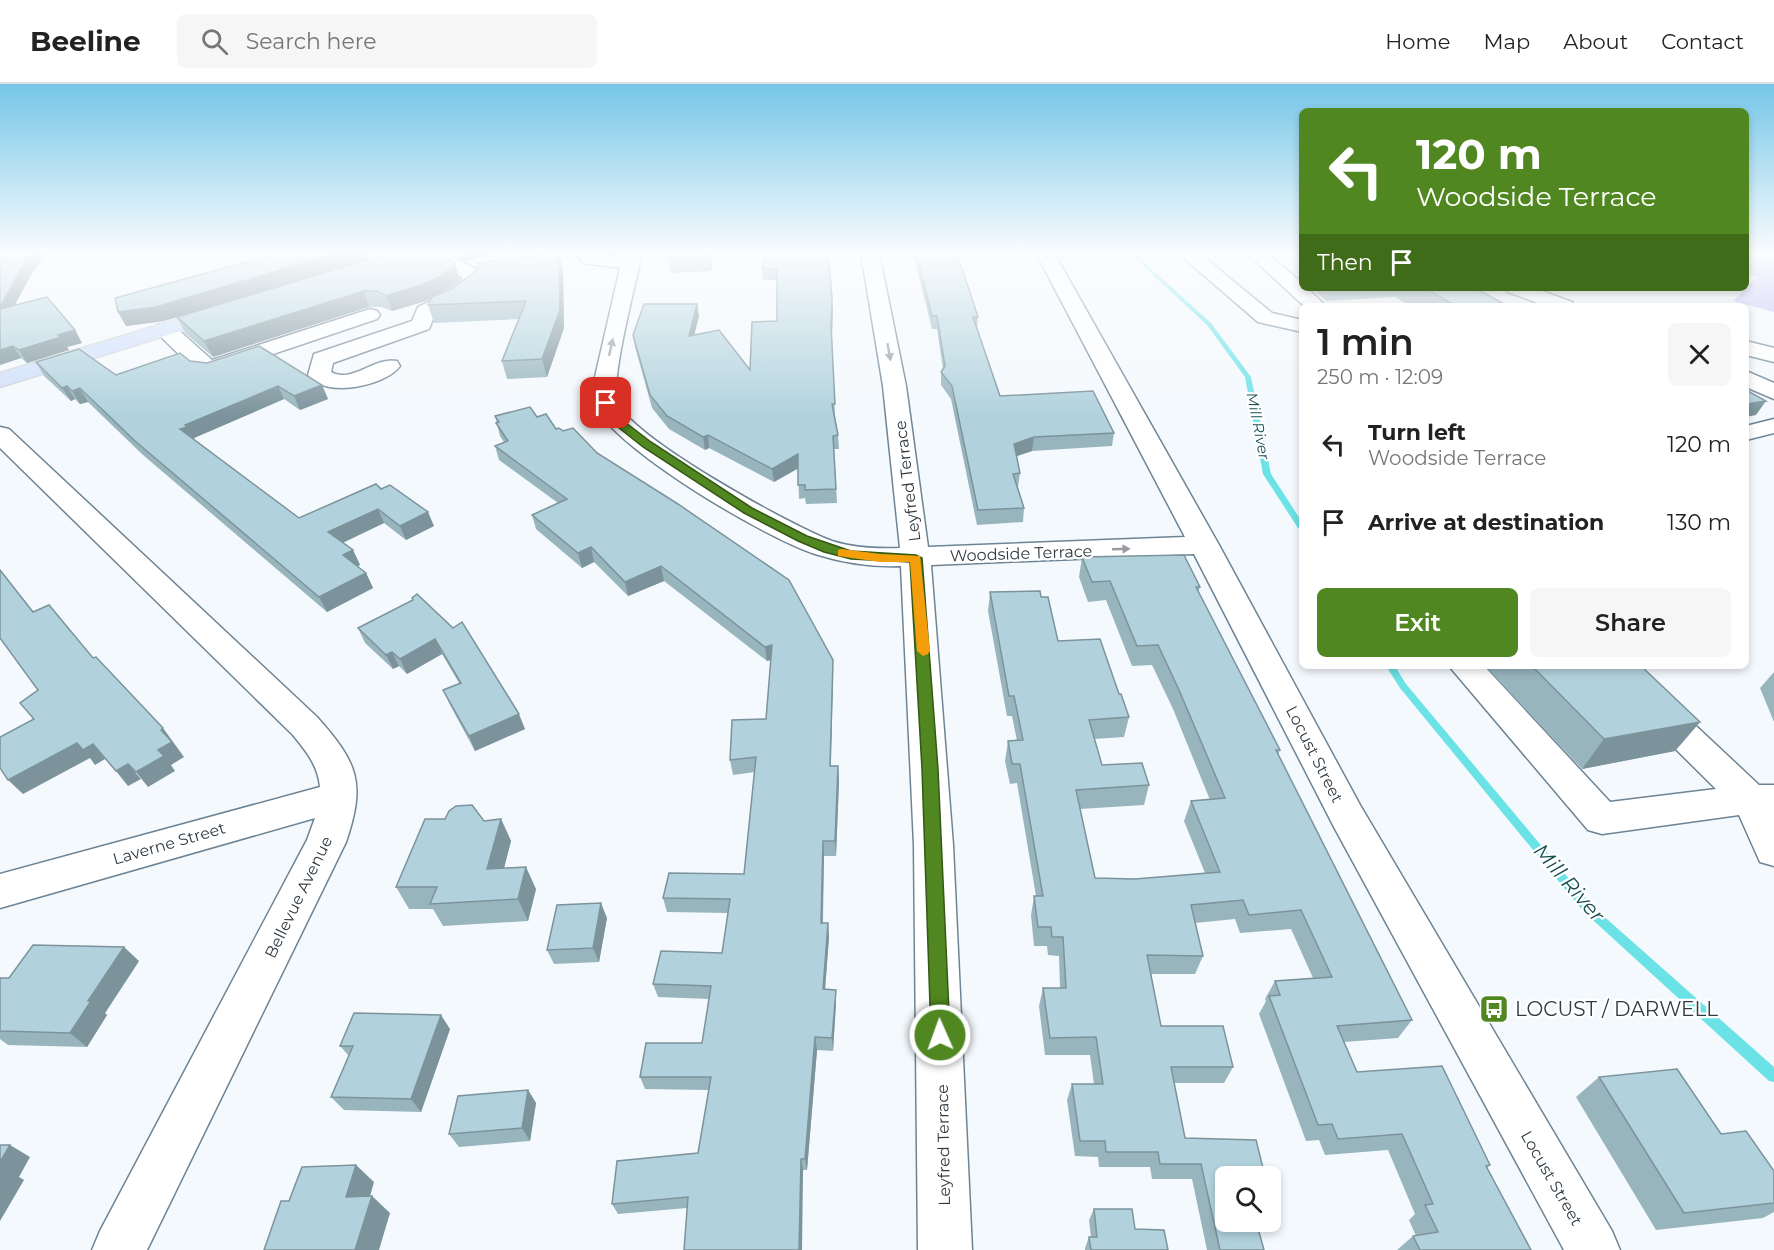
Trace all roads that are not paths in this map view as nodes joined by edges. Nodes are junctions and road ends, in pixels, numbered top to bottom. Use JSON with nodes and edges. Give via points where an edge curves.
{"nodes":[{"id":1,"x":238,"y":307,"type":"edge"},
{"id":2,"x":432,"y":307,"type":"edge"},
{"id":3,"x":621,"y":307,"type":"edge"},
{"id":4,"x":880,"y":307,"type":"edge"},
{"id":5,"x":1075,"y":307,"type":"edge"},
{"id":6,"x":1251,"y":307,"type":"edge"},
{"id":7,"x":370,"y":315,"type":"dead end"},
{"id":8,"x":1299,"y":325,"type":"edge"},
{"id":9,"x":165,"y":330,"type":"junction"},
{"id":10,"x":1749,"y":349,"type":"edge"},
{"id":11,"x":1774,"y":355,"type":"edge"},
{"id":12,"x":389,"y":366,"type":"dead end"},
{"id":13,"x":0,"y":380,"type":"edge"},
{"id":14,"x":1749,"y":380,"type":"edge"},
{"id":15,"x":1774,"y":392,"type":"edge"},
{"id":16,"x":1774,"y":426,"type":"edge"},
{"id":17,"x":1749,"y":432,"type":"edge"},
{"id":18,"x":0,"y":434,"type":"edge"},
{"id":19,"x":1204,"y":545,"type":"junction"},
{"id":20,"x":916,"y":558,"type":"junction"},
{"id":21,"x":1468,"y":669,"type":"edge"},
{"id":22,"x":1615,"y":669,"type":"edge"},
{"id":23,"x":339,"y":796,"type":"junction"},
{"id":24,"x":1762,"y":800,"type":"edge"},
{"id":25,"x":1774,"y":850,"type":"edge"},
{"id":26,"x":0,"y":891,"type":"edge"},
{"id":27,"x":119,"y":1250,"type":"edge"},
{"id":28,"x":945,"y":1250,"type":"edge"},
{"id":29,"x":1593,"y":1250,"type":"edge"}],
"edges":[{"from":1,"to":9,"type":"main road"},
{"from":2,"to":12,"type":"street","via":[[425,311],[422,325],[322,359],[319,375],[340,384]]},
{"from":20,"to":3,"type":"street","name":"Woodside Terrace","one_way":true,"via":[[862,557],[815,544],[748,510],[618,422],[608,409],[603,388]]},
{"from":4,"to":20,"type":"street","name":"Leyfred Terrace","one_way":true,"via":[[903,435]]},
{"from":5,"to":19,"type":"street","name":"Locust Street"},
{"from":6,"to":8,"type":"street","via":[[1264,318]]},
{"from":7,"to":9,"type":"street","via":[[214,367],[206,367]]},
{"from":9,"to":13,"type":"main road"},
{"from":10,"to":11,"type":"street"},
{"from":14,"to":15,"type":"street"},
{"from":16,"to":17,"type":"street"},
{"from":18,"to":23,"type":"street","name":"Bellevue Avenue","via":[[323,745],[334,764]]},
{"from":20,"to":19,"type":"street","name":"Woodside Terrace","one_way":true},
{"from":19,"to":29,"type":"street","name":"Locust Street","via":[[1347,816]]},
{"from":20,"to":28,"type":"street","name":"Leyfred Terrace","via":[[933,837]]},
{"from":21,"to":24,"type":"street","via":[[1602,819]]},
{"from":22,"to":24,"type":"street"},
{"from":23,"to":26,"type":"street","name":"Laverne Street"},
{"from":23,"to":27,"type":"street","name":"Bellevue Avenue","via":[[333,826],[309,879]]},
{"from":24,"to":25,"type":"street"}]}
